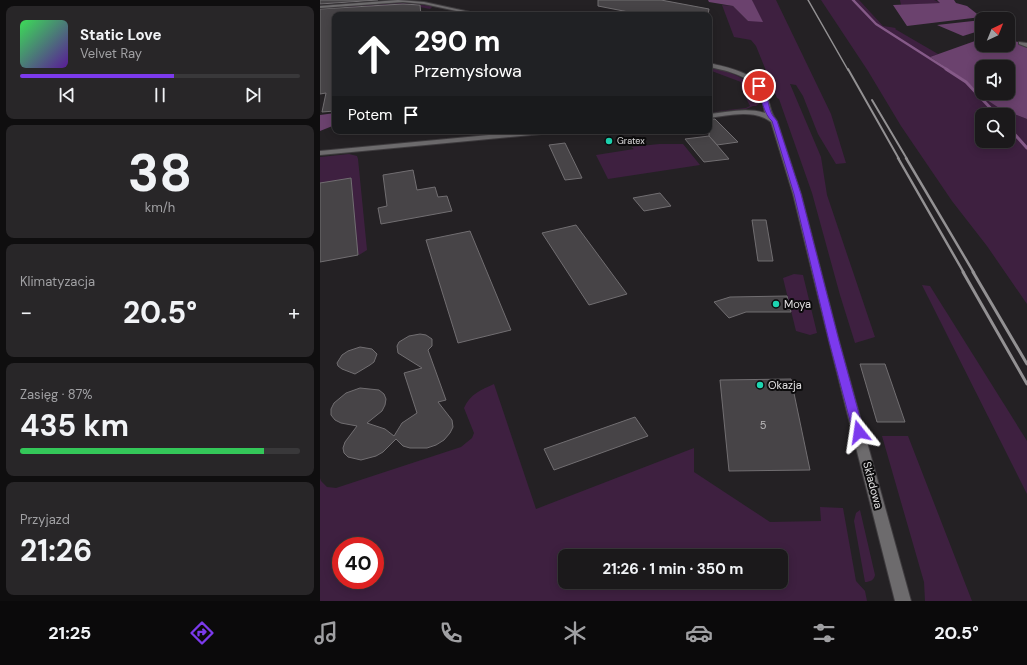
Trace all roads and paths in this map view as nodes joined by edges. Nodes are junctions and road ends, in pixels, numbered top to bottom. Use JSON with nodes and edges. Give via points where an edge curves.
{"nodes":[{"id":1,"x":320,"y":7,"type":"edge"},
{"id":2,"x":468,"y":12,"type":"edge"},
{"id":3,"x":712,"y":66,"type":"edge"},
{"id":4,"x":712,"y":116,"type":"edge"},
{"id":5,"x":769,"y":116,"type":"junction"},
{"id":6,"x":520,"y":134,"type":"edge"},
{"id":7,"x":320,"y":153,"type":"edge"},
{"id":8,"x":903,"y":601,"type":"edge"}],
"edges":[{"from":1,"to":2,"type":"street","via":[[403,1]]},
{"from":3,"to":5,"type":"street","name":"Składowa","via":[[729,70],[759,86]]},
{"from":4,"to":5,"type":"street","via":[[749,113]]},
{"from":5,"to":8,"type":"street","name":"Składowa","via":[[774,121],[797,194]]},
{"from":6,"to":7,"type":"street"}]}
